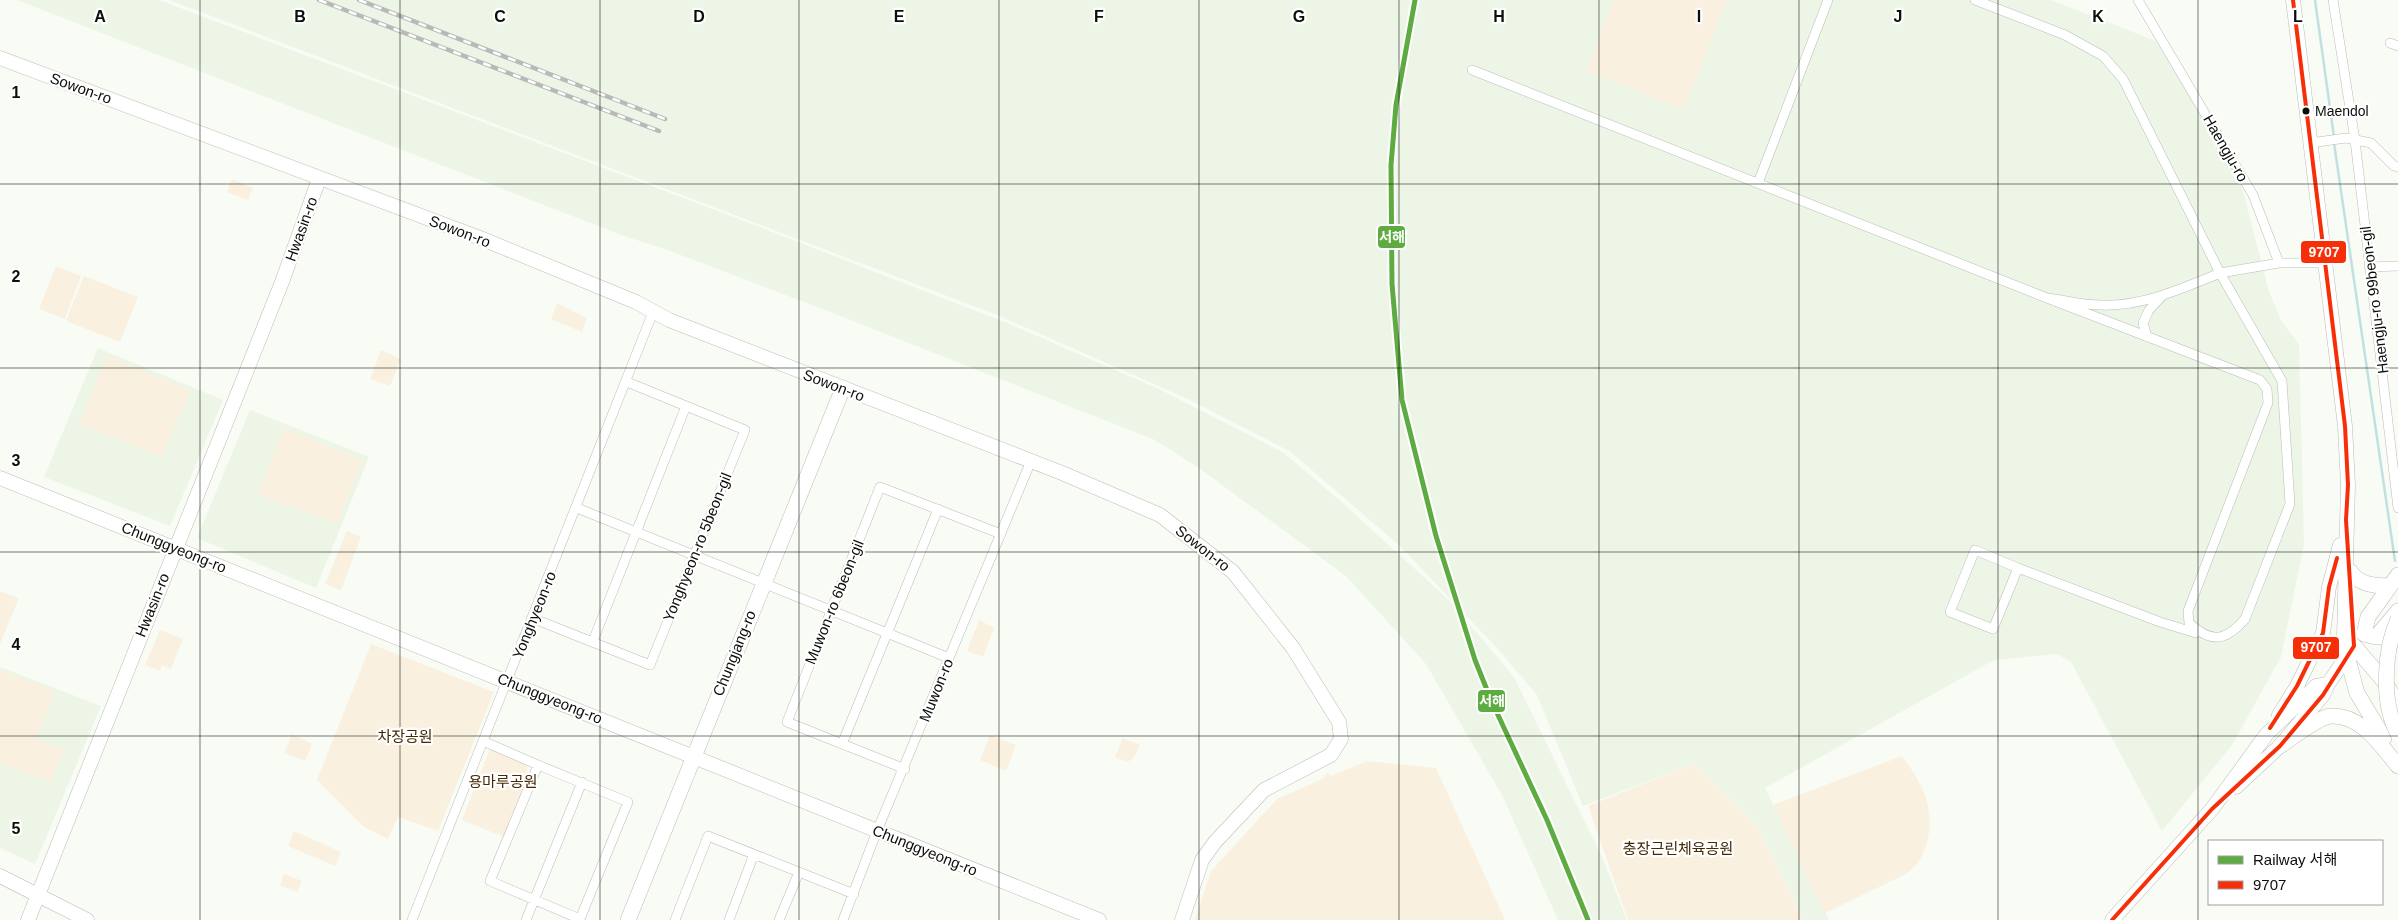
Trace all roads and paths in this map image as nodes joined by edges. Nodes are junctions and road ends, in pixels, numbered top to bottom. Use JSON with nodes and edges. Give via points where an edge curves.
{"nodes":[{"id":1,"x":1828,"y":0,"type":"edge"},
{"id":2,"x":1975,"y":0,"type":"edge"},
{"id":3,"x":2138,"y":0,"type":"edge"},
{"id":4,"x":2293,"y":0,"type":"edge"},
{"id":5,"x":2333,"y":0,"type":"edge"},
{"id":6,"x":0,"y":58,"type":"edge"},
{"id":7,"x":1472,"y":70,"type":"dead end"},
{"id":8,"x":2351,"y":139,"type":"junction"},
{"id":9,"x":2315,"y":142,"type":"junction"},
{"id":10,"x":2398,"y":167,"type":"edge"},
{"id":11,"x":320,"y":179,"type":"junction"},
{"id":12,"x":1758,"y":184,"type":"junction"},
{"id":13,"x":2279,"y":263,"type":"junction"},
{"id":14,"x":2324,"y":263,"type":"junction"},
{"id":15,"x":2398,"y":266,"type":"edge"},
{"id":16,"x":2370,"y":267,"type":"junction"},
{"id":17,"x":2220,"y":273,"type":"junction"},
{"id":18,"x":2163,"y":295,"type":"junction"},
{"id":19,"x":2047,"y":298,"type":"junction"},
{"id":20,"x":653,"y":312,"type":"junction"},
{"id":21,"x":2147,"y":337,"type":"junction"},
{"id":22,"x":627,"y":382,"type":"junction"},
{"id":23,"x":843,"y":388,"type":"junction"},
{"id":24,"x":686,"y":406,"type":"junction"},
{"id":25,"x":2396,"y":459,"type":"edge"},
{"id":26,"x":1031,"y":461,"type":"junction"},
{"id":27,"x":0,"y":478,"type":"edge"},
{"id":28,"x":577,"y":508,"type":"junction"},
{"id":29,"x":2398,"y":508,"type":"edge"},
{"id":30,"x":938,"y":509,"type":"junction"},
{"id":31,"x":2346,"y":520,"type":"junction"},
{"id":32,"x":637,"y":532,"type":"junction"},
{"id":33,"x":1001,"y":534,"type":"junction"},
{"id":34,"x":175,"y":548,"type":"junction"},
{"id":35,"x":694,"y":555,"type":"junction"},
{"id":36,"x":2018,"y":568,"type":"junction"},
{"id":37,"x":2350,"y":571,"type":"junction"},
{"id":38,"x":2394,"y":580,"type":"edge"},
{"id":39,"x":763,"y":582,"type":"junction"},
{"id":40,"x":831,"y":610,"type":"junction"},
{"id":41,"x":2398,"y":611,"type":"edge"},
{"id":42,"x":532,"y":618,"type":"junction"},
{"id":43,"x":2398,"y":618,"type":"edge"},
{"id":44,"x":889,"y":633,"type":"junction"},
{"id":45,"x":2398,"y":634,"type":"edge"},
{"id":46,"x":2201,"y":635,"type":"junction"},
{"id":47,"x":2370,"y":635,"type":"junction"},
{"id":48,"x":593,"y":642,"type":"junction"},
{"id":49,"x":2350,"y":651,"type":"junction"},
{"id":50,"x":949,"y":658,"type":"junction"},
{"id":51,"x":507,"y":681,"type":"junction"},
{"id":52,"x":2328,"y":684,"type":"junction"},
{"id":53,"x":2398,"y":704,"type":"edge"},
{"id":54,"x":2398,"y":734,"type":"edge"},
{"id":55,"x":2266,"y":735,"type":"junction"},
{"id":56,"x":484,"y":741,"type":"junction"},
{"id":57,"x":842,"y":744,"type":"junction"},
{"id":58,"x":2280,"y":746,"type":"junction"},
{"id":59,"x":693,"y":756,"type":"junction"},
{"id":60,"x":2398,"y":760,"type":"edge"},
{"id":61,"x":538,"y":765,"type":"junction"},
{"id":62,"x":2398,"y":766,"type":"edge"},
{"id":63,"x":905,"y":770,"type":"junction"},
{"id":64,"x":582,"y":782,"type":"junction"},
{"id":65,"x":2212,"y":809,"type":"junction"},
{"id":66,"x":878,"y":831,"type":"junction"},
{"id":67,"x":754,"y":854,"type":"junction"},
{"id":68,"x":799,"y":872,"type":"junction"},
{"id":69,"x":0,"y":876,"type":"edge"},
{"id":70,"x":38,"y":894,"type":"junction"},
{"id":71,"x":854,"y":894,"type":"junction"},
{"id":72,"x":534,"y":901,"type":"junction"},
{"id":73,"x":416,"y":919,"type":"edge"},
{"id":74,"x":28,"y":920,"type":"edge"},
{"id":75,"x":87,"y":920,"type":"edge"},
{"id":76,"x":526,"y":920,"type":"edge"},
{"id":77,"x":628,"y":920,"type":"edge"},
{"id":78,"x":675,"y":920,"type":"edge"},
{"id":79,"x":729,"y":920,"type":"edge"},
{"id":80,"x":779,"y":920,"type":"edge"},
{"id":81,"x":843,"y":920,"type":"edge"},
{"id":82,"x":1099,"y":920,"type":"edge"},
{"id":83,"x":1182,"y":920,"type":"edge"},
{"id":84,"x":2112,"y":920,"type":"edge"}],
"edges":[{"from":1,"to":12,"type":"street"},
{"from":2,"to":17,"type":"street","via":[[2065,35],[2103,56],[2123,79]]},
{"from":3,"to":13,"type":"street","name":"Haengju-ro","via":[[2253,195]]},
{"from":4,"to":9,"type":"main road"},
{"from":5,"to":8,"type":"street","name":"Haengju-ro 99beon-gil"},
{"from":6,"to":11,"type":"main road","name":"Sowon-ro"},
{"from":7,"to":12,"type":"street"},
{"from":8,"to":9,"type":"street"},
{"from":8,"to":10,"type":"street","via":[[2371,143]]},
{"from":8,"to":16,"type":"street","name":"Haengju-ro 99beon-gil"},
{"from":9,"to":14,"type":"main road"},
{"from":11,"to":20,"type":"main road","name":"Sowon-ro","via":[[480,238],[636,302]]},
{"from":11,"to":34,"type":"main road","name":"Hwasin-ro"},
{"from":12,"to":19,"type":"street"},
{"from":13,"to":14,"type":"street"},
{"from":13,"to":17,"type":"street"},
{"from":14,"to":31,"type":"main road","via":[[2344,426],[2348,485]]},
{"from":15,"to":16,"type":"street"},
{"from":16,"to":25,"type":"street","name":"Haengju-ro 99beon-gil"},
{"from":17,"to":18,"type":"street"},
{"from":17,"to":46,"type":"street","via":[[2282,381],[2290,504],[2245,619],[2235,630],[2218,638]]},
{"from":18,"to":19,"type":"street","via":[[2101,306]]},
{"from":18,"to":21,"type":"street","via":[[2149,310],[2143,323]]},
{"from":19,"to":21,"type":"street"},
{"from":20,"to":22,"type":"street","name":"Yonghyeon-ro"},
{"from":20,"to":23,"type":"main road","name":"Sowon-ro"},
{"from":21,"to":46,"type":"street","via":[[2260,380],[2267,389],[2268,403],[2188,611],[2189,623]]},
{"from":22,"to":24,"type":"street","name":"Yonghyeon-ro 5beon-gil"},
{"from":22,"to":28,"type":"street","name":"Yonghyeon-ro"},
{"from":23,"to":26,"type":"main road","name":"Sowon-ro"},
{"from":23,"to":39,"type":"main road","name":"Chungjang-ro"},
{"from":24,"to":32,"type":"street"},
{"from":24,"to":35,"type":"street","name":"Yonghyeon-ro 5beon-gil","via":[[745,430]]},
{"from":25,"to":29,"type":"street","name":"Haengju-ro 99beon-gil"},
{"from":26,"to":33,"type":"street","name":"Muwon-ro"},
{"from":26,"to":83,"type":"main road","name":"Sowon-ro","via":[[1160,515],[1233,572],[1293,648],[1339,722],[1341,740],[1330,755],[1264,790],[1215,842],[1202,860]]},
{"from":27,"to":34,"type":"main road","name":"Chunggyeong-ro"},
{"from":28,"to":32,"type":"street"},
{"from":28,"to":42,"type":"street","name":"Yonghyeon-ro"},
{"from":30,"to":33,"type":"street","name":"Muwon-ro 6beon-gil"},
{"from":30,"to":40,"type":"street","name":"Muwon-ro 6beon-gil","via":[[880,487]]},
{"from":30,"to":44,"type":"street"},
{"from":31,"to":37,"type":"main road"},
{"from":31,"to":49,"type":"main road","via":[[2344,637]]},
{"from":31,"to":55,"type":"main road","via":[[2329,587],[2323,633],[2297,686]]},
{"from":32,"to":35,"type":"street"},
{"from":32,"to":48,"type":"street"},
{"from":33,"to":50,"type":"street","name":"Muwon-ro"},
{"from":34,"to":51,"type":"main road","name":"Chunggyeong-ro"},
{"from":34,"to":70,"type":"main road","name":"Hwasin-ro"},
{"from":35,"to":39,"type":"street"},
{"from":35,"to":48,"type":"street","name":"Yonghyeon-ro 5beon-gil","via":[[650,664]]},
{"from":36,"to":36,"type":"street","via":[[1993,629],[1950,612],[1975,550]]},
{"from":36,"to":46,"type":"street"},
{"from":37,"to":38,"type":"main road","via":[[2360,581],[2375,586]]},
{"from":37,"to":49,"type":"main road"},
{"from":38,"to":47,"type":"main road","via":[[2368,617]]},
{"from":39,"to":40,"type":"street"},
{"from":39,"to":59,"type":"main road","name":"Chungjang-ro"},
{"from":40,"to":44,"type":"street"},
{"from":40,"to":57,"type":"street","name":"Muwon-ro 6beon-gil","via":[[788,722]]},
{"from":41,"to":47,"type":"main road"},
{"from":42,"to":48,"type":"street","name":"Yonghyeon-ro 5beon-gil"},
{"from":42,"to":51,"type":"street","name":"Yonghyeon-ro"},
{"from":43,"to":54,"type":"main road","bridge":true,"via":[[2387,653],[2388,691]]},
{"from":44,"to":50,"type":"street"},
{"from":44,"to":57,"type":"street"},
{"from":45,"to":47,"type":"main road","via":[[2395,637]]},
{"from":47,"to":49,"type":"main road"},
{"from":49,"to":52,"type":"main road"},
{"from":49,"to":53,"type":"main road","via":[[2384,681]]},
{"from":49,"to":60,"type":"main road","via":[[2357,693]]},
{"from":50,"to":63,"type":"street","name":"Muwon-ro"},
{"from":51,"to":56,"type":"street","name":"Yonghyeon-ro"},
{"from":51,"to":59,"type":"main road","name":"Chunggyeong-ro"},
{"from":52,"to":55,"type":"main road","via":[[2316,686]]},
{"from":52,"to":58,"type":"main road","via":[[2323,696]]},
{"from":55,"to":65,"type":"main road"},
{"from":56,"to":61,"type":"street"},
{"from":56,"to":73,"type":"street","name":"Yonghyeon-ro"},
{"from":57,"to":63,"type":"street","name":"Muwon-ro 6beon-gil"},
{"from":58,"to":62,"type":"main road","via":[[2330,716],[2348,718],[2369,732]]},
{"from":58,"to":65,"type":"main road"},
{"from":59,"to":66,"type":"main road","name":"Chunggyeong-ro"},
{"from":59,"to":77,"type":"main road","name":"Chungjang-ro"},
{"from":61,"to":64,"type":"street"},
{"from":61,"to":72,"type":"street","via":[[490,881]]},
{"from":63,"to":66,"type":"street","name":"Muwon-ro"},
{"from":64,"to":72,"type":"street"},
{"from":64,"to":72,"type":"street","via":[[628,802],[580,919]]},
{"from":65,"to":84,"type":"main road"},
{"from":66,"to":71,"type":"street","name":"Muwon-ro"},
{"from":66,"to":82,"type":"main road","name":"Chunggyeong-ro"},
{"from":67,"to":68,"type":"street"},
{"from":67,"to":78,"type":"street","via":[[708,836]]},
{"from":67,"to":79,"type":"street"},
{"from":68,"to":71,"type":"street"},
{"from":68,"to":80,"type":"street"},
{"from":69,"to":70,"type":"main road"},
{"from":70,"to":74,"type":"main road","name":"Hwasin-ro"},
{"from":70,"to":75,"type":"main road"},
{"from":71,"to":81,"type":"street","name":"Muwon-ro"},
{"from":72,"to":76,"type":"street"}]}
